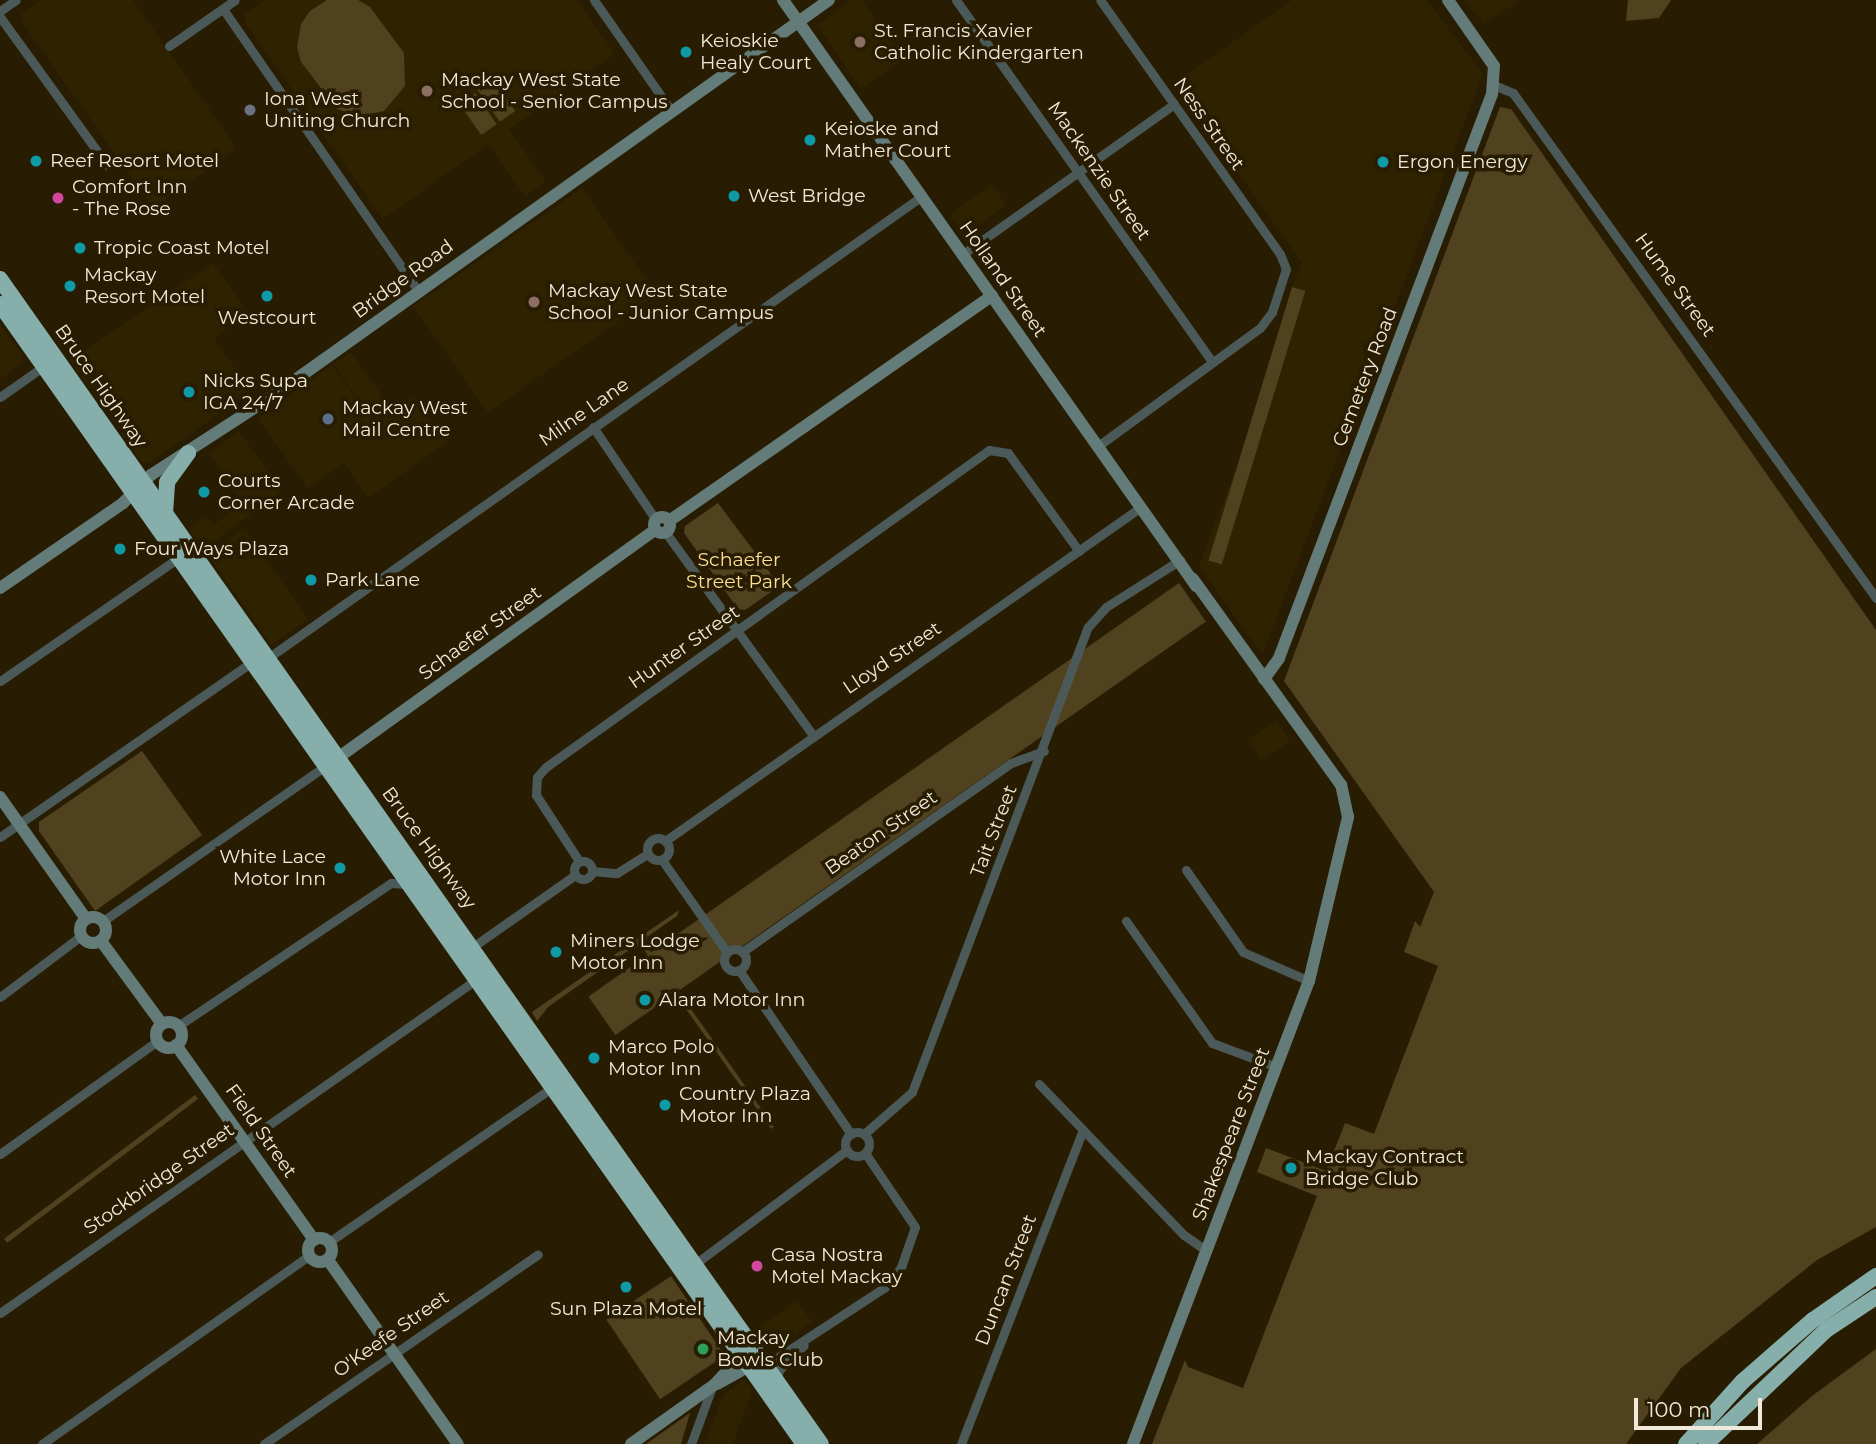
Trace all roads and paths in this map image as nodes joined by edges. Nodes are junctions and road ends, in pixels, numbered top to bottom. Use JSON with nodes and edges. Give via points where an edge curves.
{"nodes":[{"id":1,"x":16,"y":0,"type":"edge"},
{"id":2,"x":235,"y":0,"type":"edge"},
{"id":3,"x":594,"y":0,"type":"edge"},
{"id":4,"x":783,"y":0,"type":"edge"},
{"id":5,"x":829,"y":0,"type":"edge"},
{"id":6,"x":956,"y":0,"type":"edge"},
{"id":7,"x":1100,"y":0,"type":"edge"},
{"id":8,"x":1448,"y":0,"type":"edge"},
{"id":9,"x":223,"y":9,"type":"junction"},
{"id":10,"x":0,"y":11,"type":"edge"},
{"id":11,"x":0,"y":17,"type":"edge"},
{"id":12,"x":798,"y":22,"type":"junction"},
{"id":13,"x":169,"y":46,"type":"dead end"},
{"id":14,"x":1494,"y":85,"type":"junction"},
{"id":15,"x":1174,"y":104,"type":"junction"},
{"id":16,"x":672,"y":112,"type":"junction"},
{"id":17,"x":107,"y":165,"type":"dead end"},
{"id":18,"x":1078,"y":172,"type":"junction"},
{"id":19,"x":922,"y":196,"type":"junction"},
{"id":20,"x":963,"y":254,"type":"junction"},
{"id":21,"x":0,"y":279,"type":"edge"},
{"id":22,"x":418,"y":291,"type":"junction"},
{"id":23,"x":992,"y":296,"type":"junction"},
{"id":24,"x":0,"y":303,"type":"edge"},
{"id":25,"x":1212,"y":362,"type":"junction"},
{"id":26,"x":44,"y":366,"type":"junction"},
{"id":27,"x":0,"y":397,"type":"edge"},
{"id":28,"x":593,"y":427,"type":"junction"},
{"id":29,"x":1098,"y":446,"type":"junction"},
{"id":30,"x":187,"y":453,"type":"junction"},
{"id":31,"x":138,"y":488,"type":"junction"},
{"id":32,"x":1141,"y":507,"type":"junction"},
{"id":33,"x":166,"y":514,"type":"junction"},
{"id":34,"x":662,"y":526,"type":"junction"},
{"id":35,"x":1079,"y":551,"type":"junction"},
{"id":36,"x":181,"y":556,"type":"junction"},
{"id":37,"x":1180,"y":560,"type":"junction"},
{"id":38,"x":0,"y":588,"type":"edge"},
{"id":39,"x":1876,"y":598,"type":"edge"},
{"id":40,"x":737,"y":631,"type":"junction"},
{"id":41,"x":260,"y":660,"type":"junction"},
{"id":42,"x":1264,"y":679,"type":"junction"},
{"id":43,"x":0,"y":681,"type":"edge"},
{"id":44,"x":812,"y":734,"type":"junction"},
{"id":45,"x":1044,"y":751,"type":"junction"},
{"id":46,"x":332,"y":762,"type":"junction"},
{"id":47,"x":0,"y":797,"type":"edge"},
{"id":48,"x":18,"y":823,"type":"junction"},
{"id":49,"x":1346,"y":831,"type":"joint"},
{"id":50,"x":0,"y":837,"type":"edge"},
{"id":51,"x":665,"y":841,"type":"junction"},
{"id":52,"x":648,"y":854,"type":"junction"},
{"id":53,"x":662,"y":860,"type":"junction"},
{"id":54,"x":394,"y":862,"type":"junction"},
{"id":55,"x":579,"y":862,"type":"junction"},
{"id":56,"x":1186,"y":870,"type":"dead end"},
{"id":57,"x":592,"y":871,"type":"junction"},
{"id":58,"x":575,"y":875,"type":"junction"},
{"id":59,"x":409,"y":884,"type":"junction"},
{"id":60,"x":383,"y":889,"type":"junction"},
{"id":61,"x":86,"y":919,"type":"junction"},
{"id":62,"x":103,"y":921,"type":"junction"},
{"id":63,"x":1126,"y":921,"type":"dead end"},
{"id":64,"x":81,"y":936,"type":"junction"},
{"id":65,"x":102,"y":941,"type":"junction"},
{"id":66,"x":474,"y":946,"type":"junction"},
{"id":67,"x":727,"y":952,"type":"junction"},
{"id":68,"x":742,"y":952,"type":"junction"},
{"id":69,"x":740,"y":970,"type":"junction"},
{"id":70,"x":477,"y":979,"type":"junction"},
{"id":71,"x":1309,"y":981,"type":"junction"},
{"id":72,"x":0,"y":997,"type":"edge"},
{"id":73,"x":162,"y":1024,"type":"junction"},
{"id":74,"x":178,"y":1026,"type":"junction"},
{"id":75,"x":157,"y":1041,"type":"junction"},
{"id":76,"x":177,"y":1045,"type":"junction"},
{"id":77,"x":1277,"y":1067,"type":"junction"},
{"id":78,"x":558,"y":1083,"type":"junction"},
{"id":79,"x":1039,"y":1083,"type":"dead end"},
{"id":80,"x":1083,"y":1130,"type":"junction"},
{"id":81,"x":851,"y":1134,"type":"junction"},
{"id":82,"x":864,"y":1134,"type":"junction"},
{"id":83,"x":244,"y":1140,"type":"junction"},
{"id":84,"x":847,"y":1150,"type":"junction"},
{"id":85,"x":865,"y":1153,"type":"junction"},
{"id":86,"x":0,"y":1154,"type":"edge"},
{"id":87,"x":314,"y":1240,"type":"junction"},
{"id":88,"x":329,"y":1242,"type":"junction"},
{"id":89,"x":1207,"y":1251,"type":"junction"},
{"id":90,"x":538,"y":1254,"type":"dead end"},
{"id":91,"x":309,"y":1256,"type":"junction"},
{"id":92,"x":328,"y":1259,"type":"junction"},
{"id":93,"x":697,"y":1268,"type":"junction"},
{"id":94,"x":1876,"y":1276,"type":"edge"},
{"id":95,"x":1876,"y":1297,"type":"edge"},
{"id":96,"x":0,"y":1313,"type":"edge"},
{"id":97,"x":805,"y":1344,"type":"junction"},
{"id":98,"x":738,"y":1350,"type":"junction"},
{"id":99,"x":394,"y":1353,"type":"junction"},
{"id":100,"x":766,"y":1365,"type":"junction"},
{"id":101,"x":749,"y":1366,"type":"junction"},
{"id":102,"x":776,"y":1380,"type":"junction"},
{"id":103,"x":713,"y":1385,"type":"junction"},
{"id":104,"x":42,"y":1444,"type":"edge"},
{"id":105,"x":264,"y":1444,"type":"edge"},
{"id":106,"x":458,"y":1444,"type":"edge"},
{"id":107,"x":631,"y":1444,"type":"edge"},
{"id":108,"x":691,"y":1444,"type":"edge"},
{"id":109,"x":805,"y":1444,"type":"edge"},
{"id":110,"x":821,"y":1444,"type":"edge"},
{"id":111,"x":961,"y":1444,"type":"edge"},
{"id":112,"x":1133,"y":1444,"type":"edge"},
{"id":113,"x":1686,"y":1444,"type":"edge"},
{"id":114,"x":1706,"y":1444,"type":"edge"}],
"edges":[{"from":1,"to":10,"type":"street"},
{"from":2,"to":9,"type":"street"},
{"from":3,"to":16,"type":"street"},
{"from":4,"to":12,"type":"street","name":"Holland Street"},
{"from":5,"to":12,"type":"street","name":"Bridge Road"},
{"from":6,"to":18,"type":"street","name":"Mackenzie Street"},
{"from":7,"to":15,"type":"street","name":"Ness Street"},
{"from":8,"to":14,"type":"street","via":[[1494,66]]},
{"from":9,"to":13,"type":"street"},
{"from":9,"to":22,"type":"street"},
{"from":11,"to":17,"type":"street"},
{"from":12,"to":16,"type":"street","name":"Bridge Road"},
{"from":12,"to":19,"type":"street","name":"Holland Street"},
{"from":14,"to":39,"type":"street","name":"Hume Street","via":[[1513,93]]},
{"from":14,"to":42,"type":"street","name":"Cemetery Road","via":[[1279,658]]},
{"from":15,"to":18,"type":"street"},
{"from":15,"to":25,"type":"street","name":"Ness Street","via":[[1286,269],[1267,320]]},
{"from":16,"to":22,"type":"street","name":"Bridge Road"},
{"from":18,"to":20,"type":"street"},
{"from":18,"to":25,"type":"street","name":"Mackenzie Street"},
{"from":19,"to":20,"type":"street","name":"Holland Street"},
{"from":19,"to":28,"type":"street","name":"Milne Lane"},
{"from":20,"to":23,"type":"street","name":"Holland Street"},
{"from":21,"to":31,"type":"highway","name":"Bruce Highway"},
{"from":22,"to":30,"type":"street","name":"Bridge Road"},
{"from":23,"to":29,"type":"street","name":"Holland Street"},
{"from":23,"to":34,"type":"street","name":"Schaefer Street"},
{"from":24,"to":26,"type":"highway","name":"Bruce Highway"},
{"from":25,"to":29,"type":"street"},
{"from":26,"to":27,"type":"street"},
{"from":26,"to":31,"type":"highway","name":"Bruce Highway"},
{"from":28,"to":34,"type":"street"},
{"from":28,"to":41,"type":"street","name":"Milne Lane"},
{"from":29,"to":32,"type":"street","name":"Holland Street"},
{"from":30,"to":31,"type":"street","name":"Bridge Road"},
{"from":30,"to":33,"type":"highway","via":[[167,482]]},
{"from":31,"to":33,"type":"highway","name":"Bruce Highway"},
{"from":31,"to":36,"type":"highway","name":"Bruce Highway"},
{"from":31,"to":38,"type":"street","name":"Bridge Road"},
{"from":32,"to":35,"type":"street","name":"Lloyd Street"},
{"from":32,"to":37,"type":"street","name":"Holland Street"},
{"from":33,"to":41,"type":"highway","name":"Bruce Highway"},
{"from":34,"to":40,"type":"street"},
{"from":34,"to":46,"type":"street","name":"Schaefer Street"},
{"from":35,"to":40,"type":"street","name":"Hunter Street","via":[[1008,453],[989,450]]},
{"from":35,"to":44,"type":"street","name":"Lloyd Street"},
{"from":36,"to":41,"type":"highway","name":"Bruce Highway"},
{"from":36,"to":43,"type":"street"},
{"from":37,"to":42,"type":"street","name":"Holland Street"},
{"from":37,"to":45,"type":"street","name":"Tait Street","via":[[1095,616]]},
{"from":40,"to":44,"type":"street"},
{"from":40,"to":55,"type":"street","name":"Hunter Street","via":[[537,777],[537,794]]},
{"from":41,"to":46,"type":"highway","name":"Bruce Highway"},
{"from":41,"to":48,"type":"street","name":"Milne Lane"},
{"from":42,"to":49,"type":"street","name":"Holland Street","via":[[1341,785],[1347,805]]},
{"from":44,"to":51,"type":"street","name":"Lloyd Street"},
{"from":45,"to":68,"type":"street","name":"Beaton Street","via":[[1011,763]]},
{"from":45,"to":82,"type":"street","name":"Tait Street","via":[[912,1092]]},
{"from":46,"to":54,"type":"highway","name":"Bruce Highway"},
{"from":46,"to":62,"type":"street"},
{"from":46,"to":66,"type":"highway","name":"Bruce Highway"},
{"from":47,"to":48,"type":"street"},
{"from":48,"to":50,"type":"street","name":"Milne Lane"},
{"from":48,"to":61,"type":"street"},
{"from":49,"to":71,"type":"street","name":"Shakespeare Street"},
{"from":51,"to":52,"type":"street","name":"Lloyd Street","via":[[651,840]]},
{"from":51,"to":53,"type":"street","via":[[669,850]]},
{"from":52,"to":53,"type":"street"},
{"from":52,"to":57,"type":"street","via":[[617,873]]},
{"from":53,"to":67,"type":"street"},
{"from":54,"to":59,"type":"highway","name":"Bruce Highway"},
{"from":54,"to":60,"type":"street"},
{"from":55,"to":57,"type":"street","via":[[588,862]]},
{"from":55,"to":58,"type":"street"},
{"from":56,"to":71,"type":"street","via":[[1243,952]]},
{"from":57,"to":58,"type":"street","via":[[583,880]]},
{"from":58,"to":66,"type":"street"},
{"from":59,"to":60,"type":"street","via":[[396,881]]},
{"from":59,"to":70,"type":"highway","name":"Bruce Highway"},
{"from":60,"to":74,"type":"street"},
{"from":61,"to":62,"type":"street"},
{"from":61,"to":64,"type":"street"},
{"from":62,"to":65,"type":"street","via":[[107,933]]},
{"from":63,"to":77,"type":"street","via":[[1212,1043]]},
{"from":64,"to":65,"type":"street","via":[[90,943]]},
{"from":64,"to":72,"type":"street"},
{"from":65,"to":73,"type":"street"},
{"from":66,"to":78,"type":"highway","name":"Bruce Highway"},
{"from":67,"to":68,"type":"street"},
{"from":67,"to":69,"type":"street","via":[[726,966]]},
{"from":68,"to":69,"type":"street","via":[[746,961]]},
{"from":69,"to":81,"type":"street"},
{"from":70,"to":78,"type":"highway","name":"Bruce Highway"},
{"from":70,"to":83,"type":"street","name":"Stockbridge Street"},
{"from":71,"to":77,"type":"street","name":"Shakespeare Street"},
{"from":73,"to":74,"type":"street"},
{"from":73,"to":75,"type":"street"},
{"from":74,"to":76,"type":"street","via":[[181,1038]]},
{"from":75,"to":76,"type":"street","via":[[166,1047]]},
{"from":75,"to":86,"type":"street"},
{"from":76,"to":83,"type":"street","name":"Field Street"},
{"from":77,"to":89,"type":"street","name":"Shakespeare Street"},
{"from":78,"to":88,"type":"street"},
{"from":78,"to":93,"type":"highway","name":"Bruce Highway"},
{"from":78,"to":98,"type":"highway","name":"Bruce Highway"},
{"from":79,"to":80,"type":"street"},
{"from":80,"to":89,"type":"street","via":[[1184,1235]]},
{"from":80,"to":111,"type":"street","name":"Duncan Street"},
{"from":81,"to":82,"type":"street"},
{"from":81,"to":84,"type":"street"},
{"from":82,"to":85,"type":"street","via":[[869,1142]]},
{"from":83,"to":87,"type":"street","name":"Field Street"},
{"from":83,"to":96,"type":"street","name":"Stockbridge Street"},
{"from":84,"to":85,"type":"street","via":[[855,1155]]},
{"from":84,"to":93,"type":"street"},
{"from":85,"to":97,"type":"street","via":[[912,1217],[913,1238],[901,1268],[885,1287]]},
{"from":87,"to":88,"type":"street"},
{"from":87,"to":91,"type":"street"},
{"from":88,"to":92,"type":"street","via":[[332,1252]]},
{"from":89,"to":112,"type":"street","name":"Shakespeare Street"},
{"from":90,"to":99,"type":"street","name":"O'Keefe Street"},
{"from":91,"to":92,"type":"street","via":[[317,1262]]},
{"from":91,"to":104,"type":"street"},
{"from":92,"to":99,"type":"street"},
{"from":93,"to":100,"type":"highway","name":"Bruce Highway"},
{"from":93,"to":101,"type":"highway","via":[[710,1296],[749,1352]]},
{"from":94,"to":113,"type":"highway","via":[[1812,1320],[1753,1373]]},
{"from":95,"to":114,"type":"highway","via":[[1826,1330]]},
{"from":97,"to":100,"type":"street"},
{"from":97,"to":102,"type":"street","via":[[779,1370]]},
{"from":98,"to":101,"type":"highway","name":"Bruce Highway"},
{"from":98,"to":103,"type":"street","via":[[736,1362]]},
{"from":99,"to":105,"type":"street","name":"O'Keefe Street"},
{"from":99,"to":106,"type":"street"},
{"from":100,"to":102,"type":"highway","name":"Bruce Highway"},
{"from":100,"to":109,"type":"highway","via":[[767,1379]]},
{"from":101,"to":103,"type":"street"},
{"from":101,"to":109,"type":"highway","name":"Bruce Highway"},
{"from":102,"to":110,"type":"highway","name":"Bruce Highway"},
{"from":103,"to":107,"type":"street"},
{"from":103,"to":108,"type":"street"}]}
